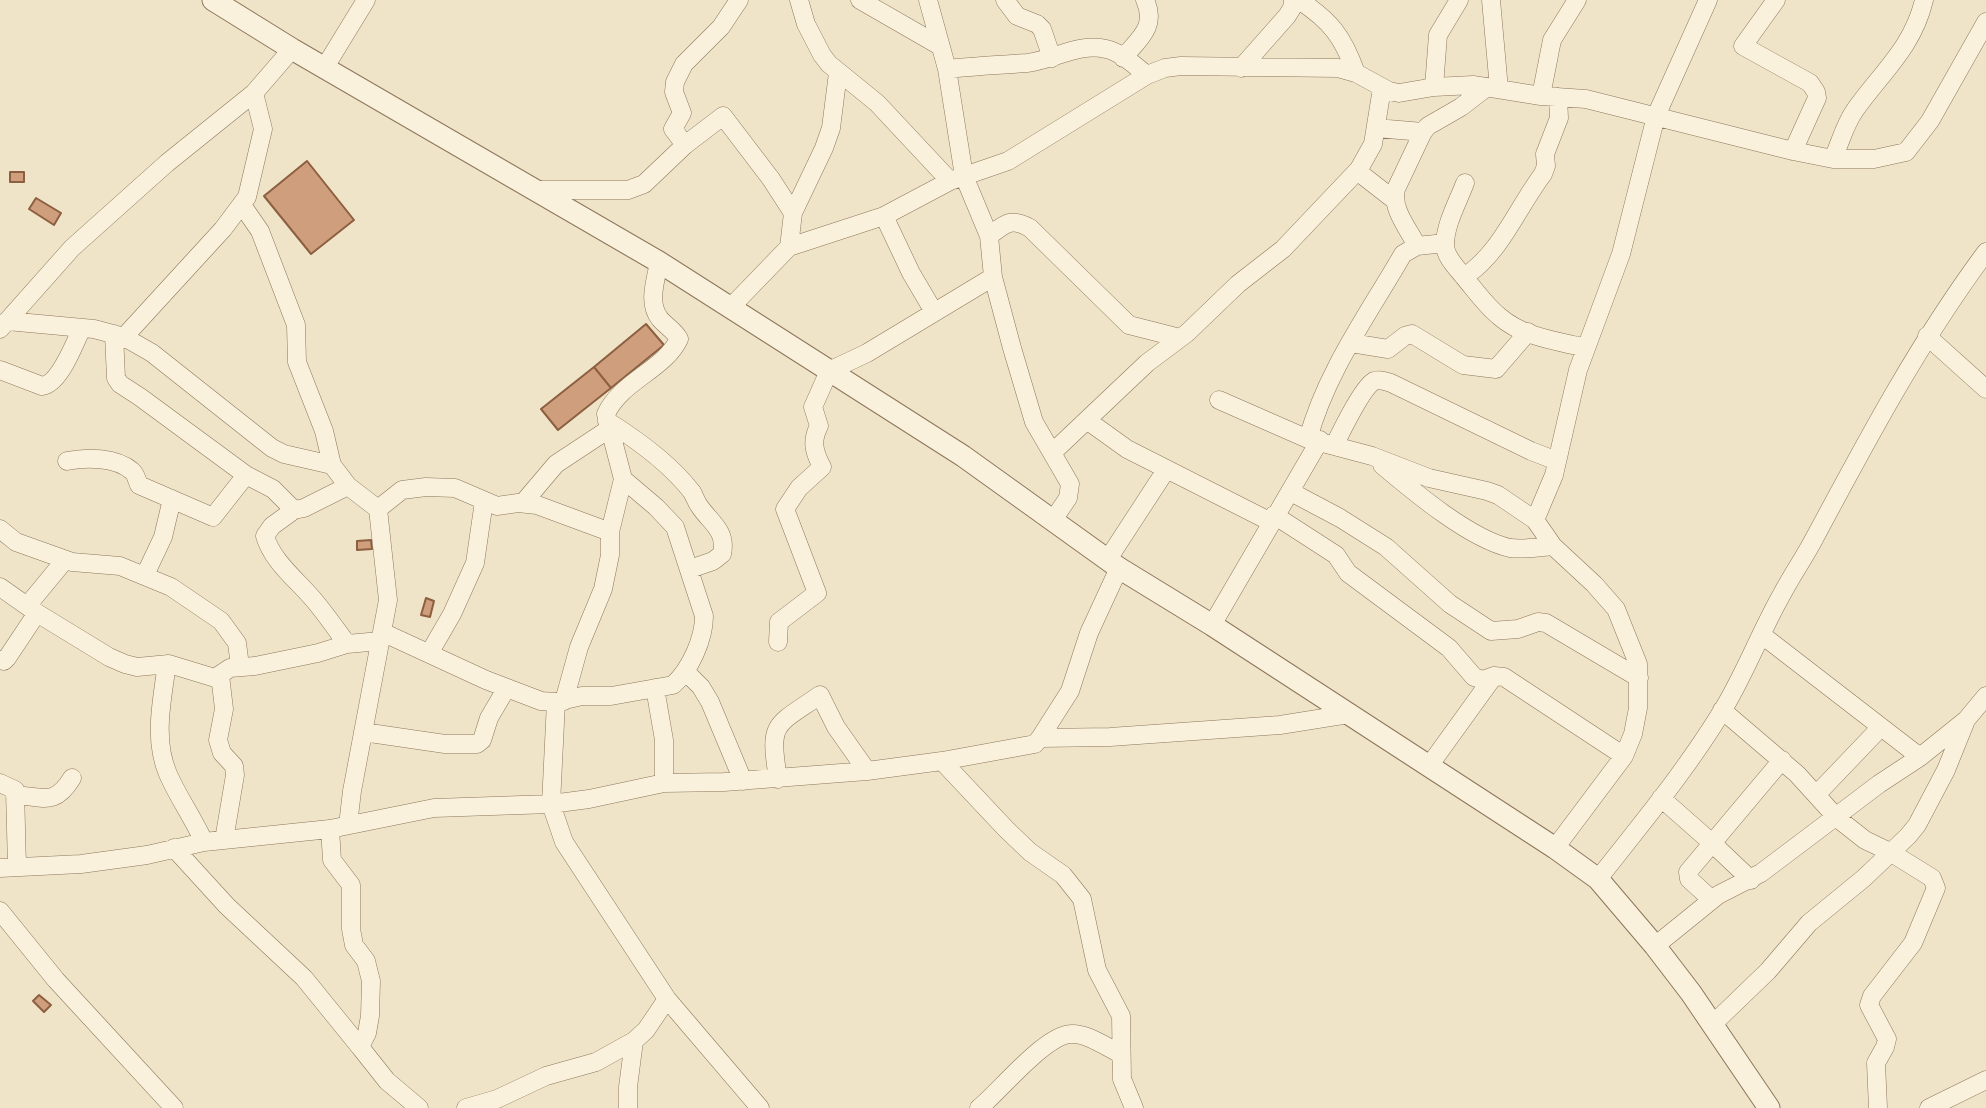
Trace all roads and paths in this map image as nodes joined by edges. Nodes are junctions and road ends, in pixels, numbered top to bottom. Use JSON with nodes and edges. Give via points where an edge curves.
{"nodes":[{"id":1,"x":213,"y":0,"type":"edge"},
{"id":2,"x":366,"y":0,"type":"edge"},
{"id":3,"x":739,"y":0,"type":"edge"},
{"id":4,"x":799,"y":0,"type":"edge"},
{"id":5,"x":860,"y":0,"type":"edge"},
{"id":6,"x":928,"y":0,"type":"edge"},
{"id":7,"x":1005,"y":0,"type":"edge"},
{"id":8,"x":1145,"y":0,"type":"edge"},
{"id":9,"x":1293,"y":0,"type":"edge"},
{"id":10,"x":1299,"y":0,"type":"edge"},
{"id":11,"x":1459,"y":0,"type":"edge"},
{"id":12,"x":1491,"y":0,"type":"edge"},
{"id":13,"x":1577,"y":0,"type":"edge"},
{"id":14,"x":1708,"y":0,"type":"edge"},
{"id":15,"x":1776,"y":0,"type":"edge"},
{"id":16,"x":1924,"y":0,"type":"edge"},
{"id":17,"x":1986,"y":22,"type":"edge"},
{"id":18,"x":940,"y":46,"type":"junction"},
{"id":19,"x":292,"y":49,"type":"junction"},
{"id":20,"x":1052,"y":58,"type":"junction"},
{"id":21,"x":1123,"y":58,"type":"junction"},
{"id":22,"x":325,"y":67,"type":"junction"},
{"id":23,"x":1241,"y":68,"type":"junction"},
{"id":24,"x":947,"y":69,"type":"junction"},
{"id":25,"x":838,"y":73,"type":"junction"},
{"id":26,"x":1356,"y":73,"type":"junction"},
{"id":27,"x":1147,"y":75,"type":"junction"},
{"id":28,"x":1434,"y":87,"type":"junction"},
{"id":29,"x":1382,"y":88,"type":"junction"},
{"id":30,"x":1493,"y":88,"type":"junction"},
{"id":31,"x":254,"y":93,"type":"junction"},
{"id":32,"x":1550,"y":97,"type":"junction"},
{"id":33,"x":1656,"y":117,"type":"junction"},
{"id":34,"x":1376,"y":128,"type":"junction"},
{"id":35,"x":1423,"y":132,"type":"junction"},
{"id":36,"x":685,"y":145,"type":"junction"},
{"id":37,"x":1793,"y":151,"type":"junction"},
{"id":38,"x":1833,"y":159,"type":"junction"},
{"id":39,"x":1357,"y":171,"type":"junction"},
{"id":40,"x":957,"y":178,"type":"junction"},
{"id":41,"x":1465,"y":183,"type":"dead end"},
{"id":42,"x":536,"y":190,"type":"junction"},
{"id":43,"x":1393,"y":199,"type":"junction"},
{"id":44,"x":242,"y":205,"type":"junction"},
{"id":45,"x":793,"y":213,"type":"junction"},
{"id":46,"x":884,"y":216,"type":"junction"},
{"id":47,"x":989,"y":236,"type":"junction"},
{"id":48,"x":1445,"y":243,"type":"junction"},
{"id":49,"x":1417,"y":246,"type":"junction"},
{"id":50,"x":789,"y":247,"type":"junction"},
{"id":51,"x":1985,"y":256,"type":"edge"},
{"id":52,"x":659,"y":262,"type":"junction"},
{"id":53,"x":1464,"y":276,"type":"junction"},
{"id":54,"x":993,"y":277,"type":"junction"},
{"id":55,"x":730,"y":308,"type":"junction"},
{"id":56,"x":934,"y":312,"type":"junction"},
{"id":57,"x":4,"y":325,"type":"edge"},
{"id":58,"x":82,"y":328,"type":"junction"},
{"id":59,"x":1528,"y":332,"type":"junction"},
{"id":60,"x":119,"y":336,"type":"junction"},
{"id":61,"x":1927,"y":336,"type":"junction"},
{"id":62,"x":1180,"y":338,"type":"junction"},
{"id":63,"x":1351,"y":343,"type":"junction"},
{"id":64,"x":1586,"y":348,"type":"junction"},
{"id":65,"x":0,"y":370,"type":"edge"},
{"id":66,"x":829,"y":372,"type":"junction"},
{"id":67,"x":1986,"y":389,"type":"edge"},
{"id":68,"x":1219,"y":400,"type":"dead end"},
{"id":69,"x":1088,"y":421,"type":"junction"},
{"id":70,"x":608,"y":425,"type":"junction"},
{"id":71,"x":1321,"y":442,"type":"junction"},
{"id":72,"x":1053,"y":452,"type":"junction"},
{"id":73,"x":1372,"y":456,"type":"junction"},
{"id":74,"x":67,"y":461,"type":"dead end"},
{"id":75,"x":1557,"y":461,"type":"junction"},
{"id":76,"x":332,"y":465,"type":"junction"},
{"id":77,"x":1166,"y":470,"type":"junction"},
{"id":78,"x":246,"y":475,"type":"junction"},
{"id":79,"x":623,"y":479,"type":"junction"},
{"id":80,"x":348,"y":486,"type":"junction"},
{"id":81,"x":1291,"y":492,"type":"junction"},
{"id":82,"x":173,"y":499,"type":"junction"},
{"id":83,"x":484,"y":502,"type":"junction"},
{"id":84,"x":523,"y":503,"type":"junction"},
{"id":85,"x":294,"y":509,"type":"junction"},
{"id":86,"x":378,"y":509,"type":"junction"},
{"id":87,"x":1273,"y":518,"type":"junction"},
{"id":88,"x":1053,"y":520,"type":"junction"},
{"id":89,"x":1535,"y":520,"type":"junction"},
{"id":90,"x":0,"y":529,"type":"edge"},
{"id":91,"x":610,"y":533,"type":"junction"},
{"id":92,"x":1553,"y":546,"type":"junction"},
{"id":93,"x":65,"y":560,"type":"junction"},
{"id":94,"x":1114,"y":564,"type":"junction"},
{"id":95,"x":690,"y":569,"type":"junction"},
{"id":96,"x":145,"y":575,"type":"junction"},
{"id":97,"x":0,"y":587,"type":"edge"},
{"id":98,"x":32,"y":610,"type":"junction"},
{"id":99,"x":1212,"y":625,"type":"junction"},
{"id":100,"x":1762,"y":635,"type":"junction"},
{"id":101,"x":381,"y":636,"type":"junction"},
{"id":102,"x":778,"y":642,"type":"dead end"},
{"id":103,"x":347,"y":644,"type":"junction"},
{"id":104,"x":430,"y":652,"type":"junction"},
{"id":105,"x":0,"y":660,"type":"edge"},
{"id":106,"x":167,"y":664,"type":"junction"},
{"id":107,"x":240,"y":666,"type":"junction"},
{"id":108,"x":685,"y":671,"type":"junction"},
{"id":109,"x":220,"y":675,"type":"junction"},
{"id":110,"x":1494,"y":676,"type":"junction"},
{"id":111,"x":1639,"y":678,"type":"junction"},
{"id":112,"x":655,"y":688,"type":"junction"},
{"id":113,"x":506,"y":689,"type":"junction"},
{"id":114,"x":1986,"y":696,"type":"edge"},
{"id":115,"x":560,"y":701,"type":"junction"},
{"id":116,"x":1723,"y":710,"type":"junction"},
{"id":117,"x":1349,"y":714,"type":"junction"},
{"id":118,"x":1966,"y":720,"type":"junction"},
{"id":119,"x":1881,"y":727,"type":"junction"},
{"id":120,"x":363,"y":732,"type":"junction"},
{"id":121,"x":1040,"y":738,"type":"junction"},
{"id":122,"x":1624,"y":756,"type":"junction"},
{"id":123,"x":1920,"y":757,"type":"junction"},
{"id":124,"x":942,"y":761,"type":"junction"},
{"id":125,"x":1782,"y":761,"type":"junction"},
{"id":126,"x":1429,"y":766,"type":"junction"},
{"id":127,"x":867,"y":771,"type":"junction"},
{"id":128,"x":72,"y":778,"type":"dead end"},
{"id":129,"x":778,"y":779,"type":"junction"},
{"id":130,"x":743,"y":781,"type":"junction"},
{"id":131,"x":0,"y":783,"type":"edge"},
{"id":132,"x":664,"y":783,"type":"junction"},
{"id":133,"x":15,"y":795,"type":"junction"},
{"id":134,"x":1816,"y":795,"type":"junction"},
{"id":135,"x":1661,"y":798,"type":"junction"},
{"id":136,"x":551,"y":804,"type":"junction"},
{"id":137,"x":1837,"y":818,"type":"junction"},
{"id":138,"x":348,"y":825,"type":"junction"},
{"id":139,"x":330,"y":829,"type":"junction"},
{"id":140,"x":224,"y":840,"type":"junction"},
{"id":141,"x":204,"y":842,"type":"junction"},
{"id":142,"x":1713,"y":842,"type":"junction"},
{"id":143,"x":174,"y":848,"type":"junction"},
{"id":144,"x":1555,"y":848,"type":"junction"},
{"id":145,"x":1890,"y":852,"type":"junction"},
{"id":146,"x":8,"y":868,"type":"edge"},
{"id":147,"x":1598,"y":879,"type":"junction"},
{"id":148,"x":1751,"y":880,"type":"junction"},
{"id":149,"x":1712,"y":900,"type":"junction"},
{"id":150,"x":0,"y":911,"type":"edge"},
{"id":151,"x":1656,"y":946,"type":"junction"},
{"id":152,"x":667,"y":999,"type":"junction"},
{"id":153,"x":1713,"y":1024,"type":"junction"},
{"id":154,"x":634,"y":1041,"type":"junction"},
{"id":155,"x":360,"y":1047,"type":"junction"},
{"id":156,"x":1121,"y":1054,"type":"junction"},
{"id":157,"x":1986,"y":1080,"type":"edge"},
{"id":158,"x":414,"y":1107,"type":"edge"},
{"id":159,"x":174,"y":1108,"type":"edge"},
{"id":160,"x":466,"y":1108,"type":"edge"},
{"id":161,"x":628,"y":1108,"type":"edge"},
{"id":162,"x":760,"y":1108,"type":"edge"},
{"id":163,"x":979,"y":1108,"type":"edge"},
{"id":164,"x":1134,"y":1108,"type":"edge"},
{"id":165,"x":1769,"y":1108,"type":"edge"},
{"id":166,"x":1878,"y":1108,"type":"edge"},
{"id":167,"x":1929,"y":1108,"type":"edge"}],
"edges":[{"from":1,"to":19,"type":"street"},
{"from":2,"to":22,"type":"street"},
{"from":3,"to":36,"type":"street","via":[[674,82],[682,113],[674,134]]},
{"from":4,"to":25,"type":"street","via":[[822,55]]},
{"from":5,"to":18,"type":"street"},
{"from":6,"to":18,"type":"street"},
{"from":7,"to":20,"type":"street","via":[[1017,16],[1042,29]]},
{"from":8,"to":21,"type":"street","via":[[1151,13],[1149,24]]},
{"from":9,"to":23,"type":"street","via":[[1287,16]]},
{"from":10,"to":26,"type":"street","via":[[1333,26]]},
{"from":11,"to":28,"type":"street","via":[[1438,35]]},
{"from":12,"to":30,"type":"street"},
{"from":13,"to":32,"type":"street","via":[[1552,40]]},
{"from":14,"to":33,"type":"street"},
{"from":15,"to":37,"type":"street","via":[[1743,44],[1810,83],[1816,92]]},
{"from":16,"to":38,"type":"street","via":[[1907,44],[1853,113]]},
{"from":17,"to":38,"type":"street","via":[[1930,121],[1906,152],[1874,159]]},
{"from":18,"to":24,"type":"street"},
{"from":19,"to":22,"type":"street"},
{"from":19,"to":31,"type":"street"},
{"from":20,"to":21,"type":"street","via":[[1096,48]]},
{"from":20,"to":24,"type":"street"},
{"from":21,"to":27,"type":"street"},
{"from":22,"to":42,"type":"street"},
{"from":23,"to":26,"type":"street","via":[[1338,68]]},
{"from":23,"to":27,"type":"street","via":[[1181,66]]},
{"from":24,"to":40,"type":"street"},
{"from":25,"to":40,"type":"street"},
{"from":25,"to":45,"type":"street","via":[[831,128]]},
{"from":26,"to":29,"type":"street"},
{"from":27,"to":40,"type":"street","via":[[1008,160]]},
{"from":28,"to":29,"type":"street","via":[[1399,93]]},
{"from":28,"to":30,"type":"street"},
{"from":29,"to":34,"type":"street"},
{"from":30,"to":32,"type":"street"},
{"from":30,"to":35,"type":"street"},
{"from":31,"to":44,"type":"street","via":[[262,133]]},
{"from":31,"to":57,"type":"street","via":[[118,205],[72,248]]},
{"from":32,"to":33,"type":"street","via":[[1586,99]]},
{"from":32,"to":53,"type":"street","via":[[1559,118],[1547,147],[1543,174],[1495,249]]},
{"from":33,"to":37,"type":"street"},
{"from":33,"to":64,"type":"street","via":[[1621,254]]},
{"from":34,"to":35,"type":"street"},
{"from":34,"to":39,"type":"street","via":[[1370,151]]},
{"from":35,"to":43,"type":"street"},
{"from":36,"to":42,"type":"street","via":[[644,184],[628,190]]},
{"from":36,"to":45,"type":"street","via":[[723,116]]},
{"from":37,"to":38,"type":"street"},
{"from":39,"to":43,"type":"street"},
{"from":39,"to":62,"type":"street","via":[[1283,249]]},
{"from":40,"to":46,"type":"street"},
{"from":40,"to":47,"type":"street"},
{"from":41,"to":48,"type":"street"},
{"from":42,"to":52,"type":"street"},
{"from":43,"to":49,"type":"street"},
{"from":44,"to":60,"type":"street","via":[[176,282]]},
{"from":44,"to":76,"type":"street","via":[[260,232],[296,326],[297,362]]},
{"from":45,"to":50,"type":"street"},
{"from":46,"to":50,"type":"street"},
{"from":46,"to":56,"type":"street"},
{"from":47,"to":54,"type":"street"},
{"from":47,"to":62,"type":"street","via":[[1004,224],[1022,223],[1129,325]]},
{"from":48,"to":49,"type":"street"},
{"from":48,"to":53,"type":"street","via":[[1446,253]]},
{"from":49,"to":63,"type":"street","via":[[1404,254]]},
{"from":50,"to":55,"type":"street"},
{"from":51,"to":61,"type":"street"},
{"from":52,"to":55,"type":"street"},
{"from":52,"to":70,"type":"street","via":[[654,309],[679,342],[618,396],[608,410]]},
{"from":53,"to":59,"type":"street","via":[[1501,318]]},
{"from":54,"to":56,"type":"street"},
{"from":54,"to":72,"type":"street","via":[[1034,422]]},
{"from":55,"to":66,"type":"street"},
{"from":56,"to":66,"type":"street"},
{"from":57,"to":58,"type":"street"},
{"from":58,"to":60,"type":"street"},
{"from":58,"to":65,"type":"street","via":[[48,385]]},
{"from":59,"to":63,"type":"street","via":[[1496,369],[1463,365],[1412,334],[1388,349]]},
{"from":59,"to":64,"type":"street"},
{"from":60,"to":76,"type":"street","via":[[152,353],[272,449]]},
{"from":60,"to":78,"type":"street","via":[[118,383]]},
{"from":61,"to":67,"type":"street"},
{"from":61,"to":100,"type":"street"},
{"from":62,"to":69,"type":"street","via":[[1147,363]]},
{"from":63,"to":71,"type":"street","via":[[1324,394]]},
{"from":64,"to":75,"type":"street"},
{"from":66,"to":88,"type":"street","via":[[963,456]]},
{"from":66,"to":102,"type":"street","via":[[813,407],[819,426],[814,453],[822,467],[785,509],[817,593],[779,622]]},
{"from":68,"to":71,"type":"street"},
{"from":69,"to":72,"type":"street"},
{"from":69,"to":77,"type":"street"},
{"from":70,"to":79,"type":"street"},
{"from":70,"to":84,"type":"street","via":[[556,464]]},
{"from":70,"to":95,"type":"street","via":[[659,460],[719,528],[722,554]]},
{"from":71,"to":73,"type":"street"},
{"from":71,"to":75,"type":"street","via":[[1365,391],[1381,380]]},
{"from":71,"to":81,"type":"street"},
{"from":72,"to":88,"type":"street","via":[[1070,484],[1068,498]]},
{"from":73,"to":89,"type":"street","via":[[1429,478],[1498,495]]},
{"from":73,"to":92,"type":"street","via":[[1445,514],[1487,539],[1513,548]]},
{"from":74,"to":82,"type":"street","via":[[94,459],[119,465],[133,471],[139,485]]},
{"from":75,"to":89,"type":"street"},
{"from":76,"to":80,"type":"street"},
{"from":77,"to":87,"type":"street"},
{"from":77,"to":94,"type":"street"},
{"from":78,"to":82,"type":"street","via":[[213,517]]},
{"from":78,"to":85,"type":"street","via":[[273,489]]},
{"from":79,"to":91,"type":"street"},
{"from":79,"to":95,"type":"street","via":[[673,525]]},
{"from":80,"to":85,"type":"street"},
{"from":80,"to":86,"type":"street"},
{"from":81,"to":87,"type":"street"},
{"from":81,"to":111,"type":"street","via":[[1386,547],[1450,604],[1491,631],[1546,623]]},
{"from":82,"to":96,"type":"street","via":[[163,537]]},
{"from":83,"to":84,"type":"street","via":[[502,506]]},
{"from":83,"to":86,"type":"street","via":[[455,488],[411,488]]},
{"from":83,"to":104,"type":"street","via":[[475,563]]},
{"from":84,"to":91,"type":"street"},
{"from":85,"to":103,"type":"street","via":[[272,526],[266,540]]},
{"from":86,"to":101,"type":"street","via":[[388,600]]},
{"from":87,"to":99,"type":"street"},
{"from":87,"to":110,"type":"street","via":[[1336,555],[1348,573],[1449,648],[1474,677]]},
{"from":88,"to":94,"type":"street"},
{"from":89,"to":92,"type":"street"},
{"from":90,"to":93,"type":"street","via":[[16,542]]},
{"from":91,"to":115,"type":"street","via":[[603,589]]},
{"from":92,"to":111,"type":"street","via":[[1616,609]]},
{"from":93,"to":96,"type":"street","via":[[110,564]]},
{"from":93,"to":98,"type":"street"},
{"from":94,"to":99,"type":"street"},
{"from":94,"to":121,"type":"street","via":[[1070,691]]},
{"from":95,"to":108,"type":"street","via":[[704,622]]},
{"from":96,"to":107,"type":"street","via":[[192,599],[221,621],[237,643]]},
{"from":97,"to":98,"type":"street"},
{"from":98,"to":105,"type":"street","via":[[5,660]]},
{"from":98,"to":106,"type":"street","via":[[125,664]]},
{"from":99,"to":117,"type":"street"},
{"from":100,"to":116,"type":"street"},
{"from":100,"to":119,"type":"street"},
{"from":101,"to":103,"type":"street"},
{"from":101,"to":104,"type":"street"},
{"from":101,"to":120,"type":"street"},
{"from":103,"to":107,"type":"street","via":[[299,658]]},
{"from":104,"to":113,"type":"street"},
{"from":106,"to":109,"type":"street","via":[[212,678]]},
{"from":106,"to":141,"type":"street","via":[[161,752],[166,771]]},
{"from":107,"to":109,"type":"street"},
{"from":108,"to":112,"type":"street","via":[[673,685]]},
{"from":108,"to":130,"type":"street","via":[[710,702]]},
{"from":109,"to":140,"type":"street","via":[[224,701],[218,740],[235,775]]},
{"from":110,"to":122,"type":"street","via":[[1504,677]]},
{"from":110,"to":126,"type":"street"},
{"from":111,"to":122,"type":"street","via":[[1635,721]]},
{"from":112,"to":115,"type":"street"},
{"from":112,"to":132,"type":"street"},
{"from":113,"to":115,"type":"street","via":[[541,701]]},
{"from":113,"to":120,"type":"street","via":[[477,744],[432,743]]},
{"from":114,"to":118,"type":"street"},
{"from":115,"to":136,"type":"street"},
{"from":116,"to":125,"type":"street"},
{"from":116,"to":135,"type":"street"},
{"from":117,"to":121,"type":"street","via":[[1280,725]]},
{"from":117,"to":126,"type":"street"},
{"from":118,"to":123,"type":"street"},
{"from":118,"to":145,"type":"street","via":[[1917,825]]},
{"from":119,"to":123,"type":"street"},
{"from":119,"to":134,"type":"street"},
{"from":120,"to":138,"type":"street"},
{"from":121,"to":124,"type":"street","via":[[1035,744]]},
{"from":122,"to":144,"type":"street"},
{"from":123,"to":137,"type":"street"},
{"from":124,"to":127,"type":"street"},
{"from":124,"to":156,"type":"street","via":[[1030,852],[1063,875],[1082,899],[1097,970],[1121,1016]]},
{"from":125,"to":134,"type":"street"},
{"from":125,"to":142,"type":"street"},
{"from":126,"to":144,"type":"street"},
{"from":127,"to":129,"type":"street"},
{"from":127,"to":129,"type":"street","via":[[820,695],[776,730],[773,747]]},
{"from":128,"to":133,"type":"street","via":[[64,792],[53,798]]},
{"from":129,"to":130,"type":"street"},
{"from":130,"to":132,"type":"street"},
{"from":131,"to":133,"type":"street","via":[[14,789]]},
{"from":132,"to":136,"type":"street"},
{"from":133,"to":146,"type":"street"},
{"from":134,"to":137,"type":"street"},
{"from":135,"to":142,"type":"street"},
{"from":135,"to":147,"type":"street"},
{"from":136,"to":138,"type":"street","via":[[434,808]]},
{"from":136,"to":152,"type":"street","via":[[564,842]]},
{"from":137,"to":145,"type":"street"},
{"from":137,"to":148,"type":"street"},
{"from":138,"to":139,"type":"street"},
{"from":139,"to":140,"type":"street"},
{"from":139,"to":155,"type":"street","via":[[332,860],[351,885],[354,945],[366,961],[371,981],[370,1016]]},
{"from":140,"to":141,"type":"street"},
{"from":141,"to":143,"type":"street"},
{"from":142,"to":148,"type":"street"},
{"from":142,"to":149,"type":"street","via":[[1687,875]]},
{"from":143,"to":146,"type":"street","via":[[81,864]]},
{"from":143,"to":155,"type":"street","via":[[227,906],[304,978]]},
{"from":144,"to":147,"type":"street"},
{"from":145,"to":153,"type":"street","via":[[1809,923]]},
{"from":145,"to":166,"type":"street","via":[[1932,878],[1936,888],[1913,943],[1869,1005],[1887,1039],[1876,1063]]},
{"from":147,"to":151,"type":"street"},
{"from":148,"to":149,"type":"street"},
{"from":149,"to":151,"type":"street"},
{"from":150,"to":159,"type":"street","via":[[56,980]]},
{"from":151,"to":153,"type":"street"},
{"from":152,"to":154,"type":"street"},
{"from":152,"to":162,"type":"street"},
{"from":153,"to":165,"type":"street"},
{"from":154,"to":160,"type":"street","via":[[596,1062]]},
{"from":154,"to":161,"type":"street"},
{"from":155,"to":158,"type":"street"},
{"from":156,"to":163,"type":"street","via":[[1084,1036],[1066,1035],[1025,1063]]},
{"from":156,"to":164,"type":"street","via":[[1122,1079]]},
{"from":157,"to":167,"type":"street"}]}
